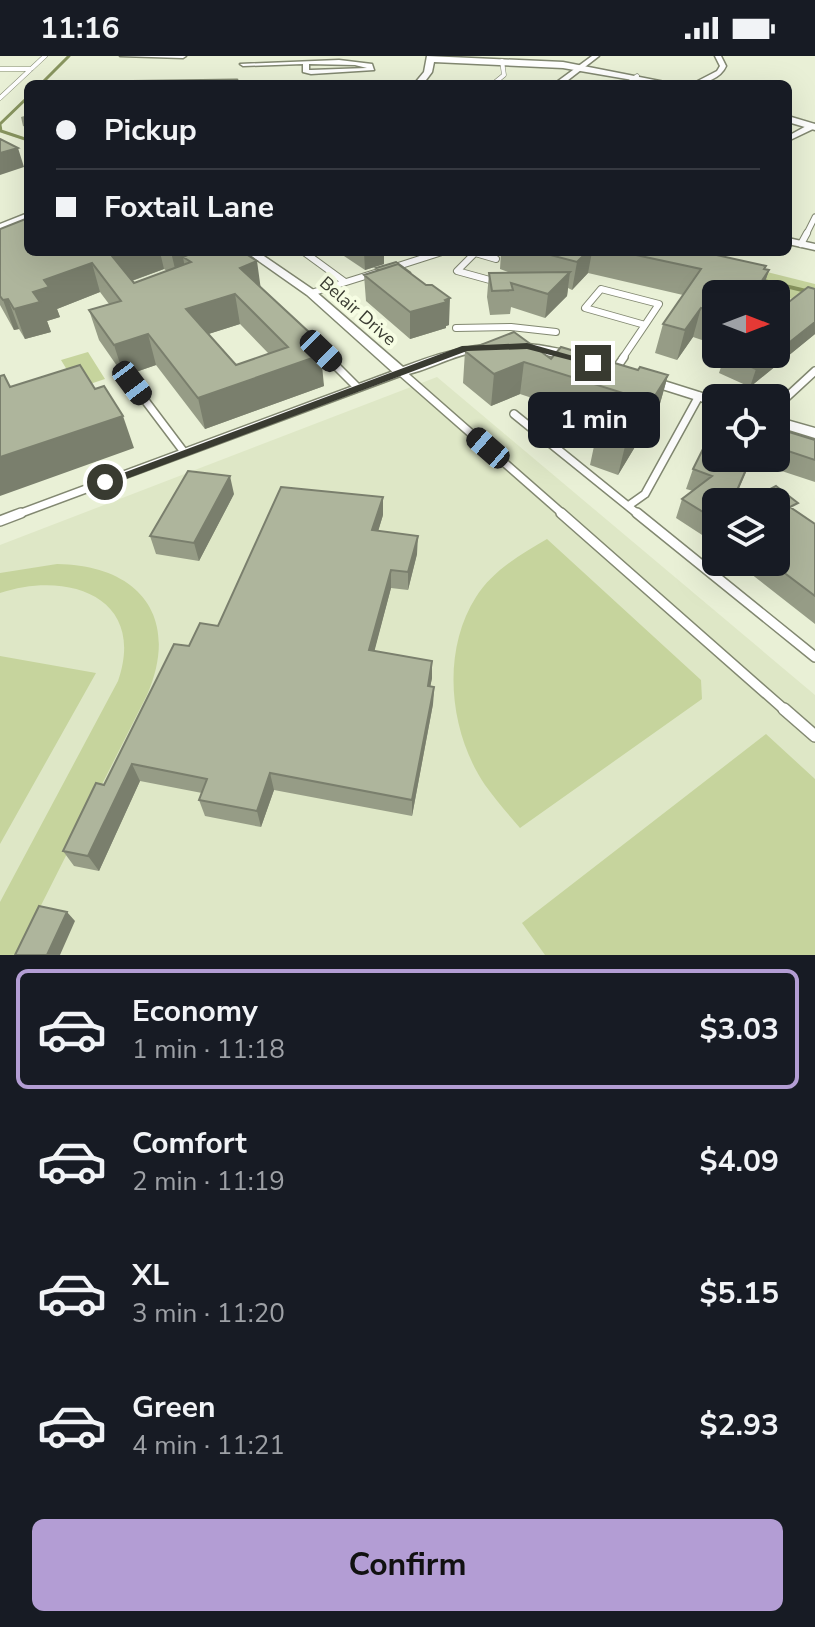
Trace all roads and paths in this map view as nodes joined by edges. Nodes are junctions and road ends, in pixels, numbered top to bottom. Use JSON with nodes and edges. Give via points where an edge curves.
{"nodes":[{"id":1,"x":45,"y":56,"type":"edge"},
{"id":2,"x":123,"y":56,"type":"edge"},
{"id":3,"x":183,"y":56,"type":"edge"},
{"id":4,"x":596,"y":56,"type":"edge"},
{"id":5,"x":718,"y":56,"type":"edge"},
{"id":6,"x":431,"y":58,"type":"edge"},
{"id":7,"x":497,"y":59,"type":"edge"},
{"id":8,"x":245,"y":60,"type":"edge"},
{"id":9,"x":306,"y":64,"type":"junction"},
{"id":10,"x":583,"y":68,"type":"junction"},
{"id":11,"x":0,"y":69,"type":"edge"},
{"id":12,"x":32,"y":69,"type":"junction"},
{"id":13,"x":637,"y":76,"type":"junction"},
{"id":14,"x":235,"y":80,"type":"edge"},
{"id":15,"x":421,"y":80,"type":"edge"},
{"id":16,"x":498,"y":80,"type":"edge"},
{"id":17,"x":564,"y":80,"type":"edge"},
{"id":18,"x":632,"y":80,"type":"edge"},
{"id":19,"x":654,"y":80,"type":"edge"},
{"id":20,"x":704,"y":80,"type":"edge"},
{"id":21,"x":0,"y":98,"type":"edge"},
{"id":22,"x":792,"y":120,"type":"edge"},
{"id":23,"x":814,"y":123,"type":"edge"},
{"id":24,"x":792,"y":137,"type":"edge"},
{"id":25,"x":815,"y":217,"type":"edge"},
{"id":26,"x":24,"y":220,"type":"edge"},
{"id":27,"x":2,"y":227,"type":"edge"},
{"id":28,"x":792,"y":242,"type":"edge"},
{"id":29,"x":801,"y":244,"type":"junction"},
{"id":30,"x":815,"y":247,"type":"edge"},
{"id":31,"x":253,"y":256,"type":"edge"},
{"id":32,"x":309,"y":256,"type":"edge"},
{"id":33,"x":428,"y":256,"type":"edge"},
{"id":34,"x":470,"y":256,"type":"edge"},
{"id":35,"x":486,"y":256,"type":"edge"},
{"id":36,"x":496,"y":259,"type":"dead end"},
{"id":37,"x":342,"y":280,"type":"junction"},
{"id":38,"x":511,"y":286,"type":"edge"},
{"id":39,"x":311,"y":293,"type":"junction"},
{"id":40,"x":645,"y":325,"type":"junction"},
{"id":41,"x":296,"y":327,"type":"edge"},
{"id":42,"x":511,"y":327,"type":"junction"},
{"id":43,"x":456,"y":328,"type":"dead end"},
{"id":44,"x":556,"y":332,"type":"dead end"},
{"id":45,"x":511,"y":345,"type":"junction"},
{"id":46,"x":602,"y":366,"type":"junction"},
{"id":47,"x":815,"y":371,"type":"edge"},
{"id":48,"x":401,"y":372,"type":"junction"},
{"id":49,"x":132,"y":383,"type":"dead end"},
{"id":50,"x":358,"y":388,"type":"junction"},
{"id":51,"x":790,"y":393,"type":"edge"},
{"id":52,"x":699,"y":396,"type":"junction"},
{"id":53,"x":702,"y":397,"type":"edge"},
{"id":54,"x":514,"y":414,"type":"dead end"},
{"id":55,"x":790,"y":425,"type":"edge"},
{"id":56,"x":815,"y":433,"type":"edge"},
{"id":57,"x":184,"y":452,"type":"junction"},
{"id":58,"x":628,"y":506,"type":"junction"},
{"id":59,"x":0,"y":521,"type":"edge"},
{"id":60,"x":815,"y":657,"type":"edge"},
{"id":61,"x":815,"y":736,"type":"edge"}],
"edges":[{"from":1,"to":12,"type":"lane"},
{"from":2,"to":3,"type":"street"},
{"from":4,"to":10,"type":"street"},
{"from":5,"to":20,"type":"street","via":[[720,72]]},
{"from":6,"to":7,"type":"street"},
{"from":6,"to":15,"type":"street"},
{"from":7,"to":10,"type":"street"},
{"from":7,"to":16,"type":"lane","via":[[504,75]]},
{"from":8,"to":9,"type":"street"},
{"from":8,"to":14,"type":"street"},
{"from":9,"to":9,"type":"street","via":[[305,71],[311,72],[371,70],[368,64]]},
{"from":10,"to":13,"type":"street"},
{"from":10,"to":17,"type":"street"},
{"from":11,"to":12,"type":"lane"},
{"from":12,"to":21,"type":"lane"},
{"from":13,"to":18,"type":"lane"},
{"from":13,"to":19,"type":"street"},
{"from":22,"to":23,"type":"street"},
{"from":23,"to":24,"type":"street"},
{"from":25,"to":29,"type":"lane"},
{"from":26,"to":27,"type":"street"},
{"from":28,"to":29,"type":"street"},
{"from":29,"to":30,"type":"street"},
{"from":31,"to":39,"type":"street","name":"Belair Drive"},
{"from":32,"to":37,"type":"lane"},
{"from":33,"to":37,"type":"lane"},
{"from":34,"to":38,"type":"lane","via":[[457,271]]},
{"from":35,"to":36,"type":"lane"},
{"from":37,"to":39,"type":"lane"},
{"from":39,"to":48,"type":"street","name":"Belair Drive"},
{"from":40,"to":40,"type":"lane","via":[[615,317],[585,308],[601,289],[659,304]]},
{"from":40,"to":46,"type":"lane"},
{"from":41,"to":50,"type":"lane"},
{"from":42,"to":43,"type":"lane"},
{"from":42,"to":44,"type":"lane"},
{"from":42,"to":45,"type":"lane"},
{"from":45,"to":46,"type":"street","via":[[550,349]]},
{"from":45,"to":48,"type":"street","via":[[466,348]]},
{"from":46,"to":52,"type":"street"},
{"from":47,"to":51,"type":"lane"},
{"from":48,"to":50,"type":"lane"},
{"from":48,"to":61,"type":"lane"},
{"from":49,"to":57,"type":"lane"},
{"from":50,"to":57,"type":"lane"},
{"from":52,"to":53,"type":"street"},
{"from":52,"to":58,"type":"lane","via":[[645,494]]},
{"from":54,"to":58,"type":"lane"},
{"from":55,"to":56,"type":"street"},
{"from":57,"to":59,"type":"lane"},
{"from":58,"to":60,"type":"lane"}]}
